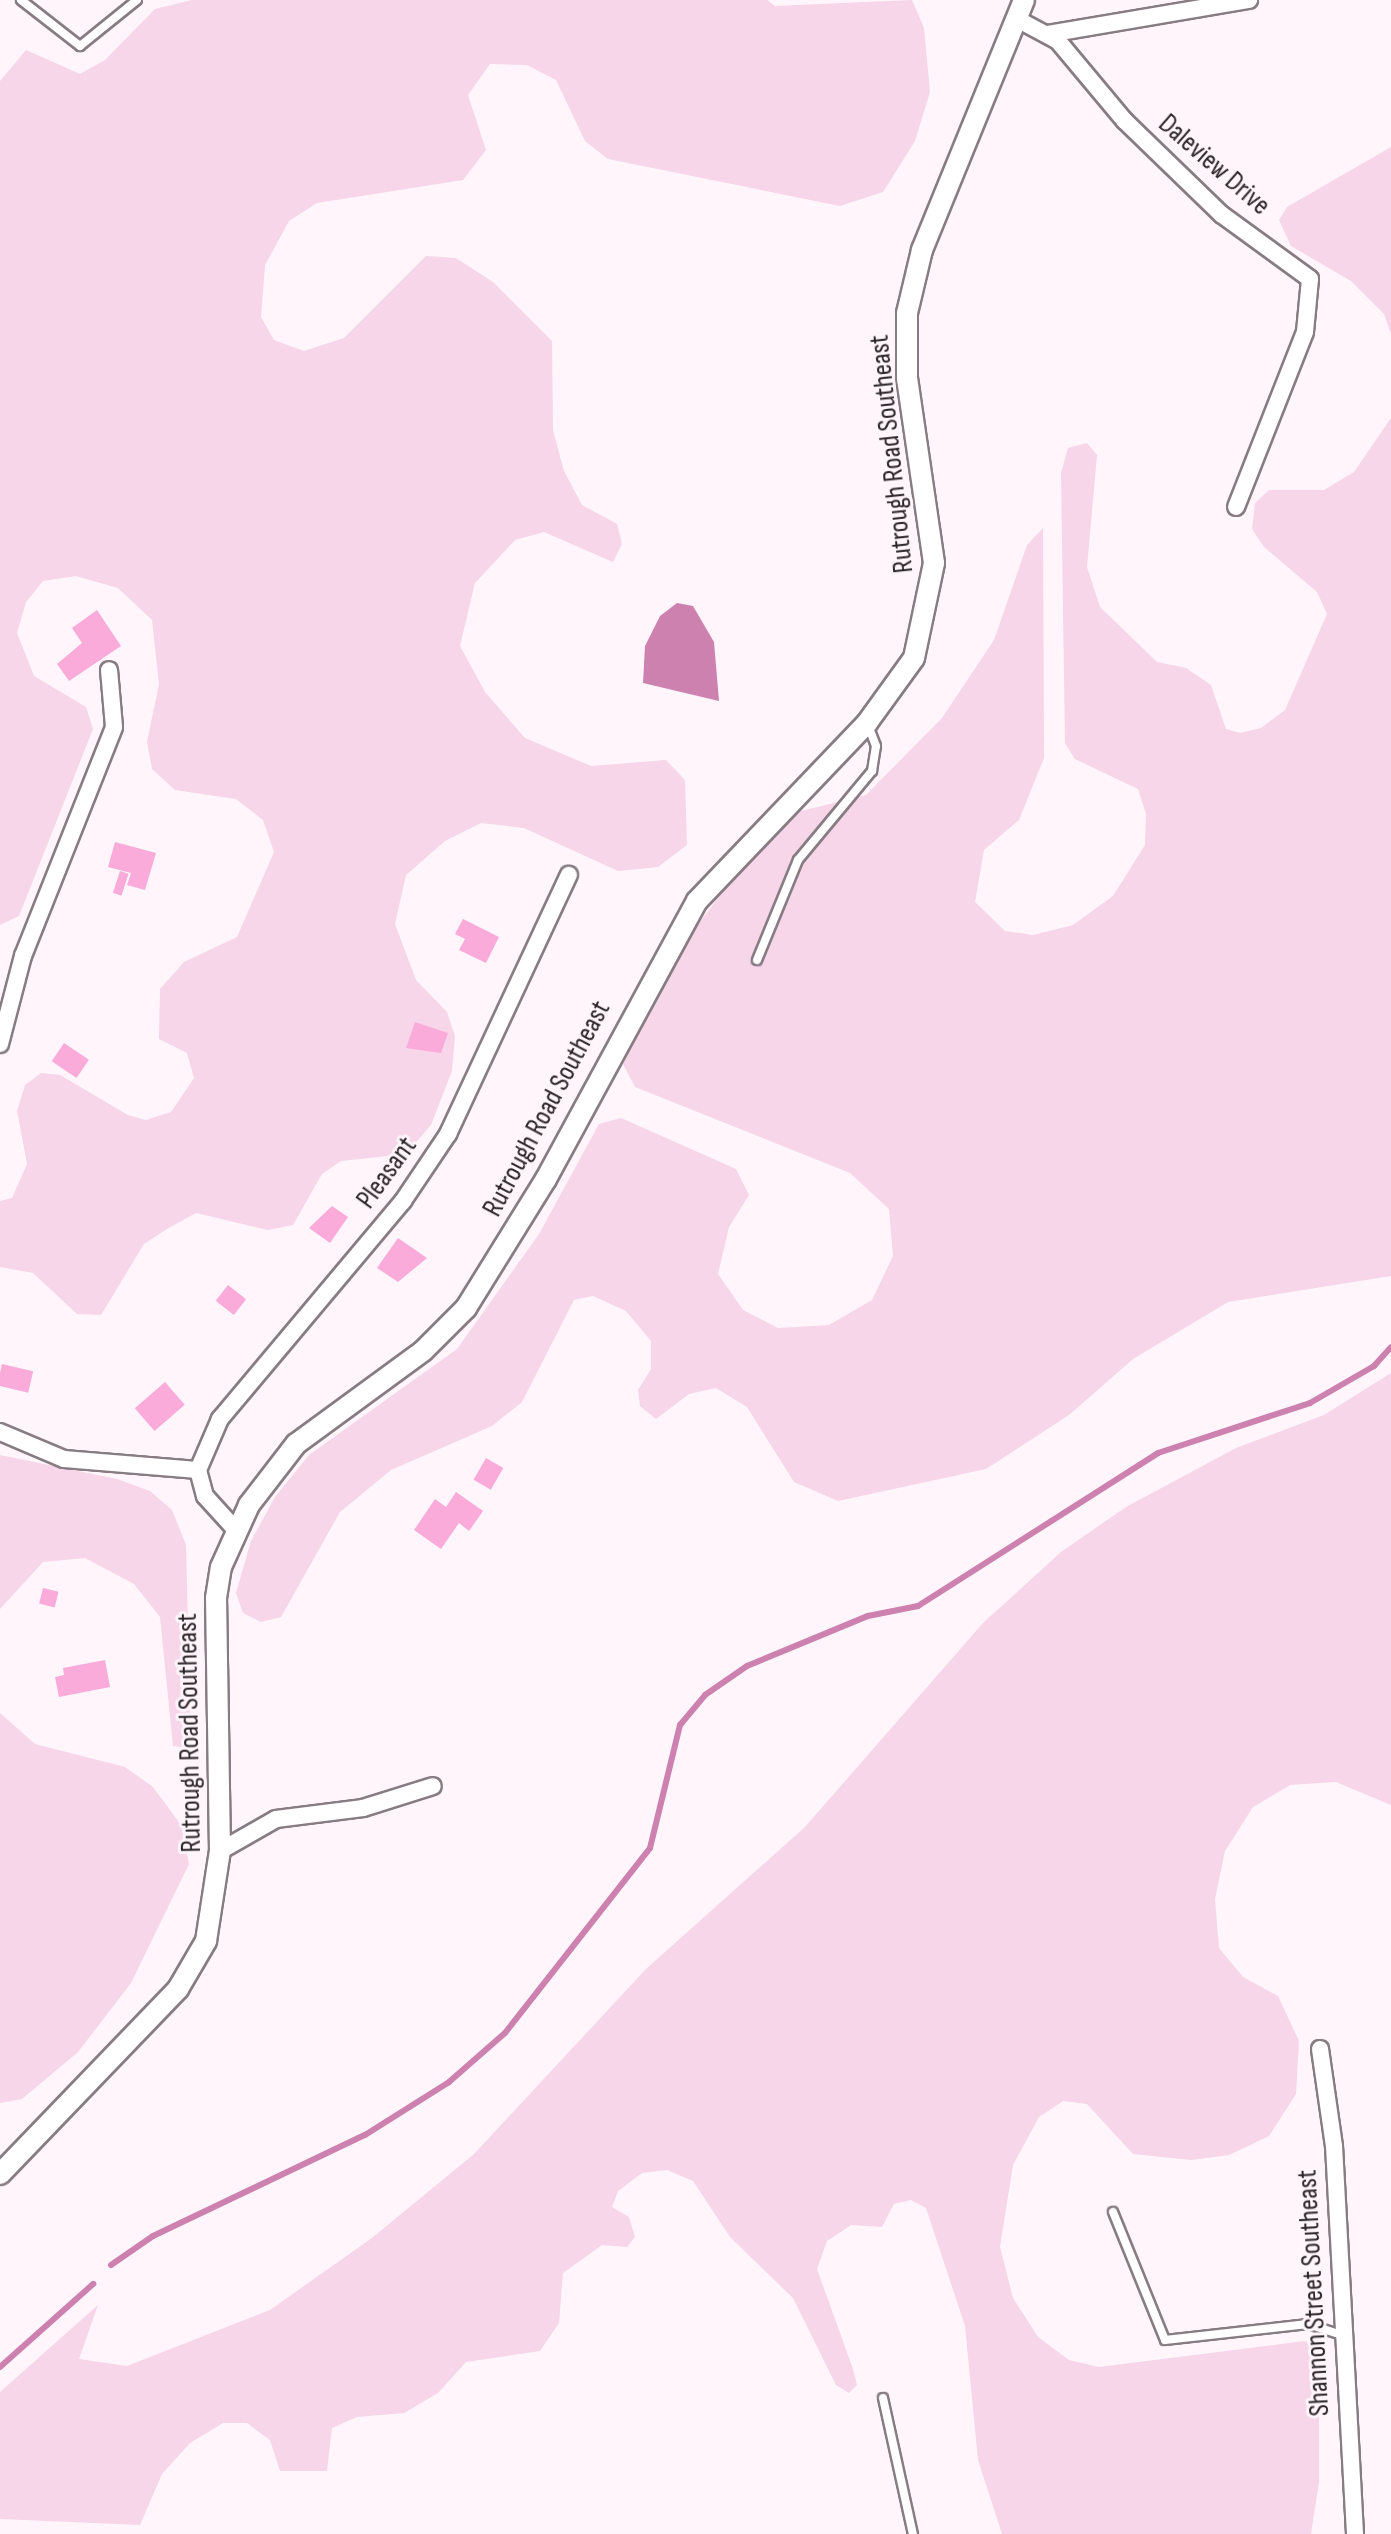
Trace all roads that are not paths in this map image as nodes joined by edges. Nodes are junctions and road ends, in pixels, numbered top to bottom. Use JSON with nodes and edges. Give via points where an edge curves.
{"nodes":[{"id":1,"x":21,"y":0,"type":"edge"},
{"id":2,"x":137,"y":0,"type":"edge"},
{"id":3,"x":1249,"y":0,"type":"edge"},
{"id":4,"x":1020,"y":10,"type":"edge"},
{"id":5,"x":1048,"y":34,"type":"junction"},
{"id":6,"x":1236,"y":507,"type":"dead end"},
{"id":7,"x":109,"y":670,"type":"dead end"},
{"id":8,"x":867,"y":723,"type":"junction"},
{"id":9,"x":569,"y":875,"type":"dead end"},
{"id":10,"x":757,"y":960,"type":"dead end"},
{"id":11,"x":0,"y":1044,"type":"edge"},
{"id":12,"x":0,"y":1432,"type":"edge"},
{"id":13,"x":198,"y":1470,"type":"junction"},
{"id":14,"x":235,"y":1529,"type":"junction"},
{"id":15,"x":433,"y":1786,"type":"dead end"},
{"id":16,"x":220,"y":1851,"type":"junction"},
{"id":17,"x":1320,"y":2049,"type":"dead end"},
{"id":18,"x":0,"y":2174,"type":"edge"},
{"id":19,"x":1113,"y":2212,"type":"dead end"},
{"id":20,"x":1339,"y":2334,"type":"junction"},
{"id":21,"x":883,"y":2398,"type":"dead end"},
{"id":22,"x":913,"y":2534,"type":"edge"},
{"id":23,"x":1355,"y":2534,"type":"edge"}],
"edges":[{"from":1,"to":2,"type":"lane","via":[[80,46]]},
{"from":3,"to":5,"type":"street"},
{"from":4,"to":5,"type":"street","name":"Daleview Drive"},
{"from":4,"to":8,"type":"street","name":"Rutrough Road Southeast","via":[[911,286],[905,342],[934,563],[931,600],[914,658]]},
{"from":5,"to":6,"type":"street","name":"Daleview Drive","via":[[1221,214],[1310,279],[1305,332]]},
{"from":7,"to":11,"type":"street","via":[[114,727],[23,956]]},
{"from":8,"to":10,"type":"lane","via":[[876,746],[872,771],[798,860]]},
{"from":8,"to":14,"type":"street","name":"Rutrough Road Southeast","via":[[697,901],[546,1179],[466,1308],[423,1351],[296,1444]]},
{"from":9,"to":13,"type":"street","name":"Pleasant","via":[[448,1134],[403,1201],[220,1419]]},
{"from":12,"to":13,"type":"street","via":[[64,1459]]},
{"from":13,"to":14,"type":"street","via":[[205,1496]]},
{"from":14,"to":16,"type":"street","name":"Rutrough Road Southeast","via":[[221,1567],[213,1631]]},
{"from":15,"to":16,"type":"street","via":[[363,1808],[276,1819]]},
{"from":16,"to":18,"type":"street","name":"Rutrough Road Southeast","via":[[206,1941],[178,1989]]},
{"from":17,"to":20,"type":"street","name":"Shannon Street Southeast","via":[[1334,2146]]},
{"from":19,"to":20,"type":"lane","via":[[1165,2340],[1308,2324]]},
{"from":20,"to":23,"type":"street","name":"Shannon Street Southeast"},
{"from":21,"to":22,"type":"lane"}]}
